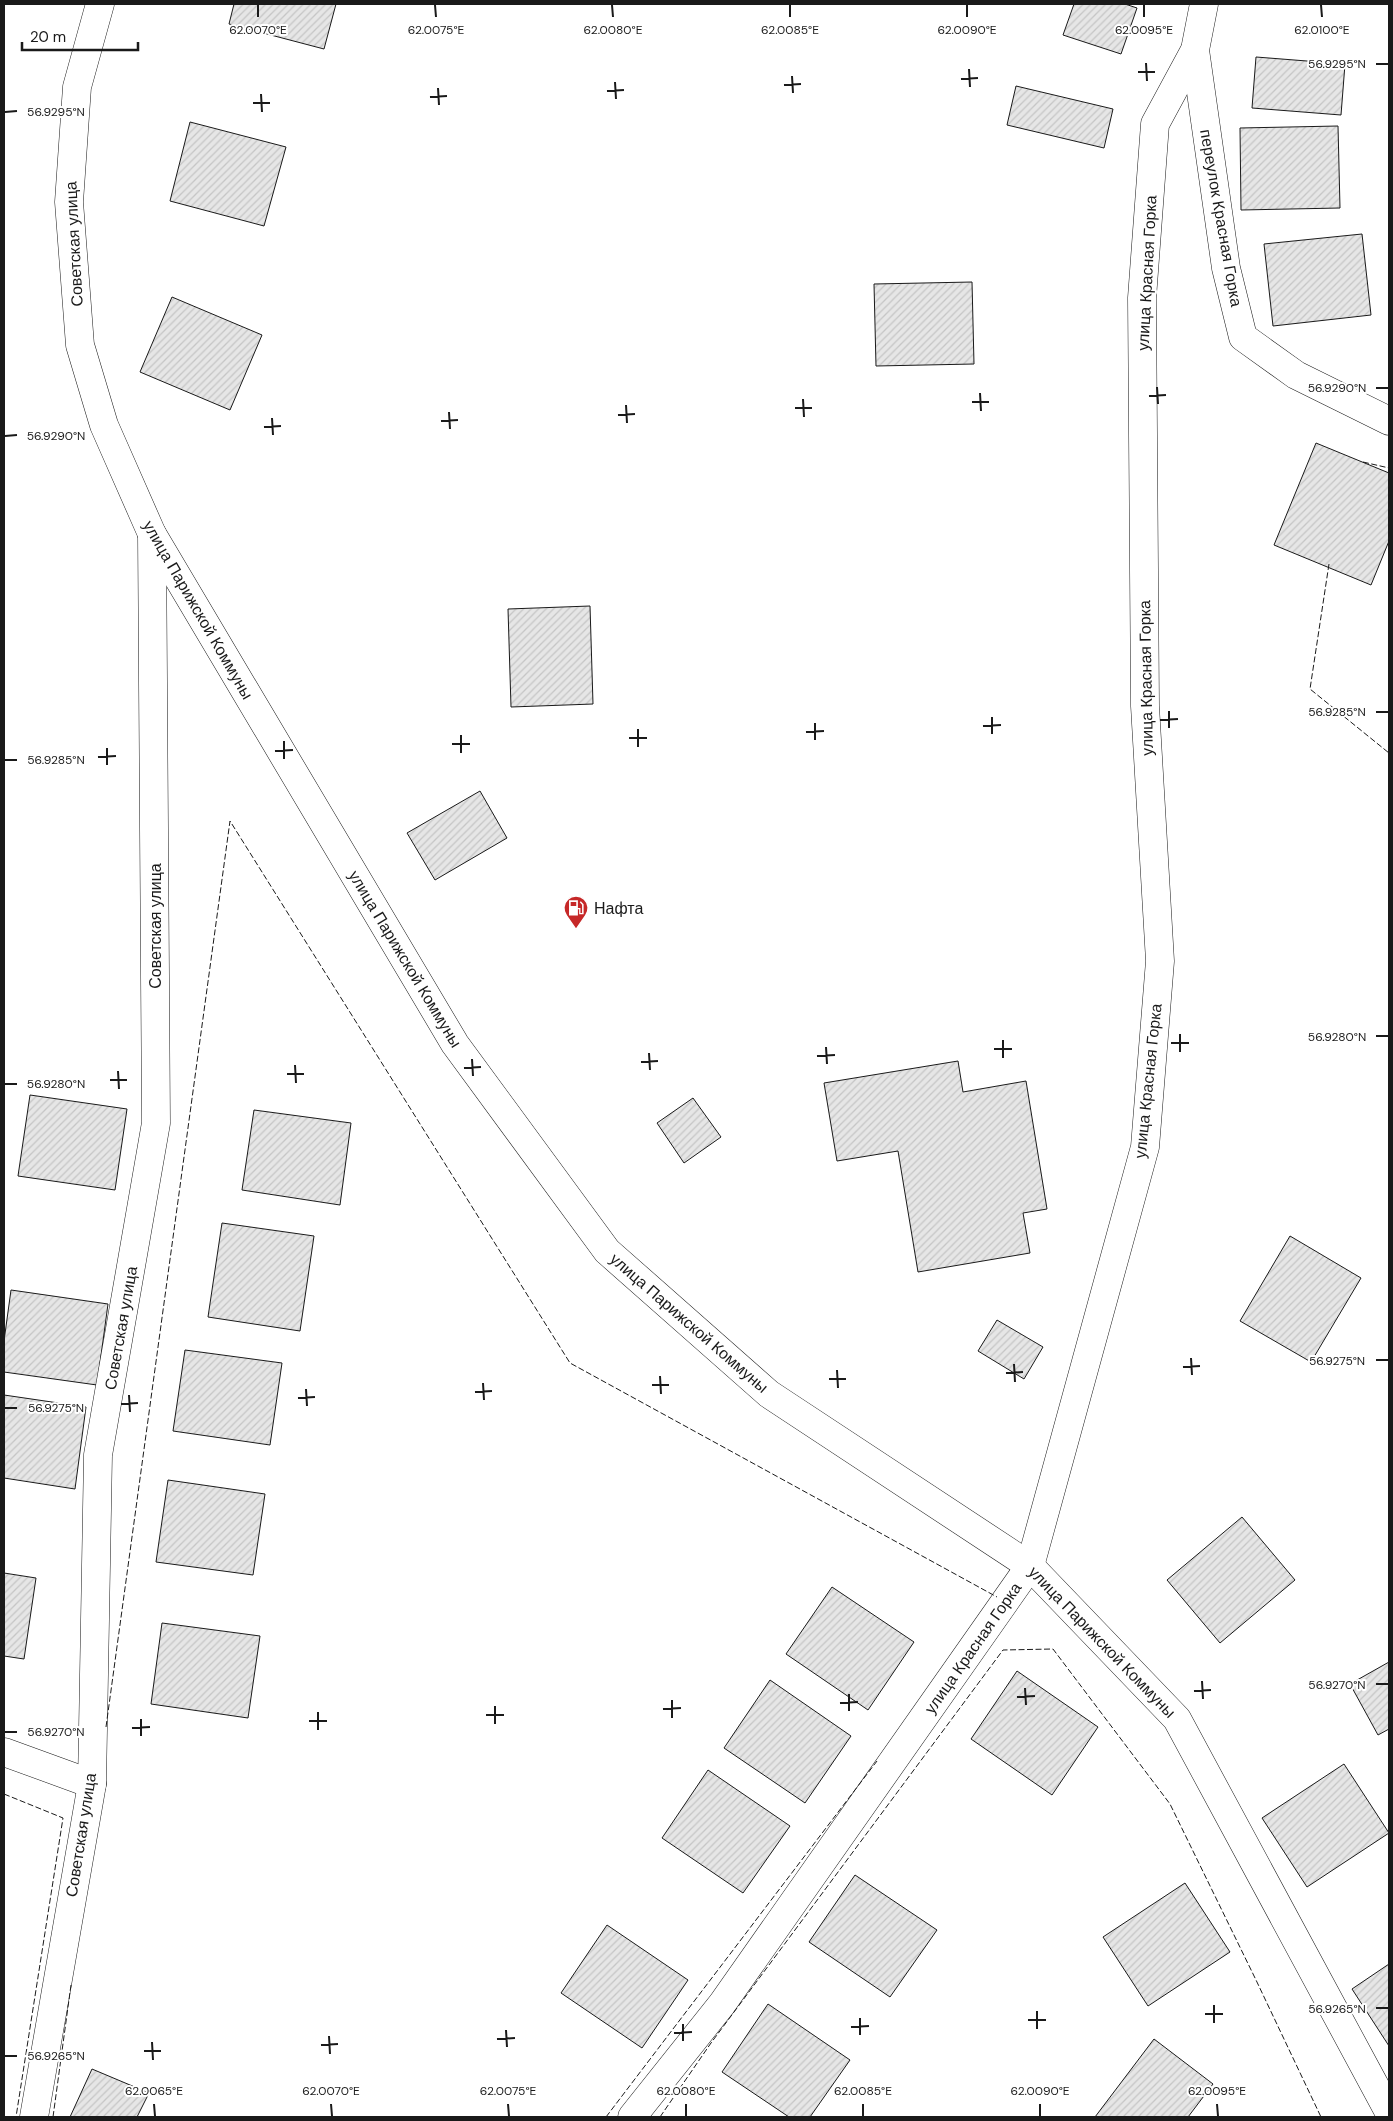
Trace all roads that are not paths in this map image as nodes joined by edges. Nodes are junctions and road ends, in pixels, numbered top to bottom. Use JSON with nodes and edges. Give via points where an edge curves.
{"nodes":[{"id":1,"x":100,"y":4,"type":"edge"},
{"id":2,"x":1204,"y":4,"type":"edge"},
{"id":3,"x":1195,"y":50,"type":"junction"},
{"id":4,"x":1389,"y":420,"type":"edge"},
{"id":5,"x":104,"y":425,"type":"joint"},
{"id":6,"x":152,"y":534,"type":"junction"},
{"id":7,"x":1030,"y":1566,"type":"junction"},
{"id":8,"x":4,"y":1752,"type":"edge"},
{"id":9,"x":92,"y":1784,"type":"junction"},
{"id":10,"x":1389,"y":2112,"type":"edge"},
{"id":11,"x":34,"y":2117,"type":"edge"},
{"id":12,"x":632,"y":2117,"type":"edge"}],
"edges":[{"from":1,"to":5,"type":"street","name":"Советская улица","via":[[77,87],[69,202],[80,345]]},
{"from":2,"to":3,"type":"street","name":"улица Красная Горка"},
{"from":3,"to":4,"type":"street","name":"переулок Красная Горка","via":[[1226,268],[1243,337],[1296,375]]},
{"from":3,"to":7,"type":"street","name":"улица Красная Горка","via":[[1155,124],[1142,298],[1145,706],[1160,961],[1146,1146]]},
{"from":5,"to":6,"type":"street","name":"улица Парижской Коммуны"},
{"from":6,"to":7,"type":"street","name":"улица Парижской Коммуны","via":[[455,1044],[607,1251],[769,1394]]},
{"from":6,"to":9,"type":"street","name":"Советская улица","via":[[156,1123],[98,1455]]},
{"from":7,"to":10,"type":"street","name":"улица Парижской Коммуны","via":[[1177,1719]]},
{"from":7,"to":12,"type":"street","name":"улица Красная Горка","via":[[722,2004]]},
{"from":8,"to":9,"type":"street"},
{"from":9,"to":11,"type":"street","name":"Советская улица"}]}
